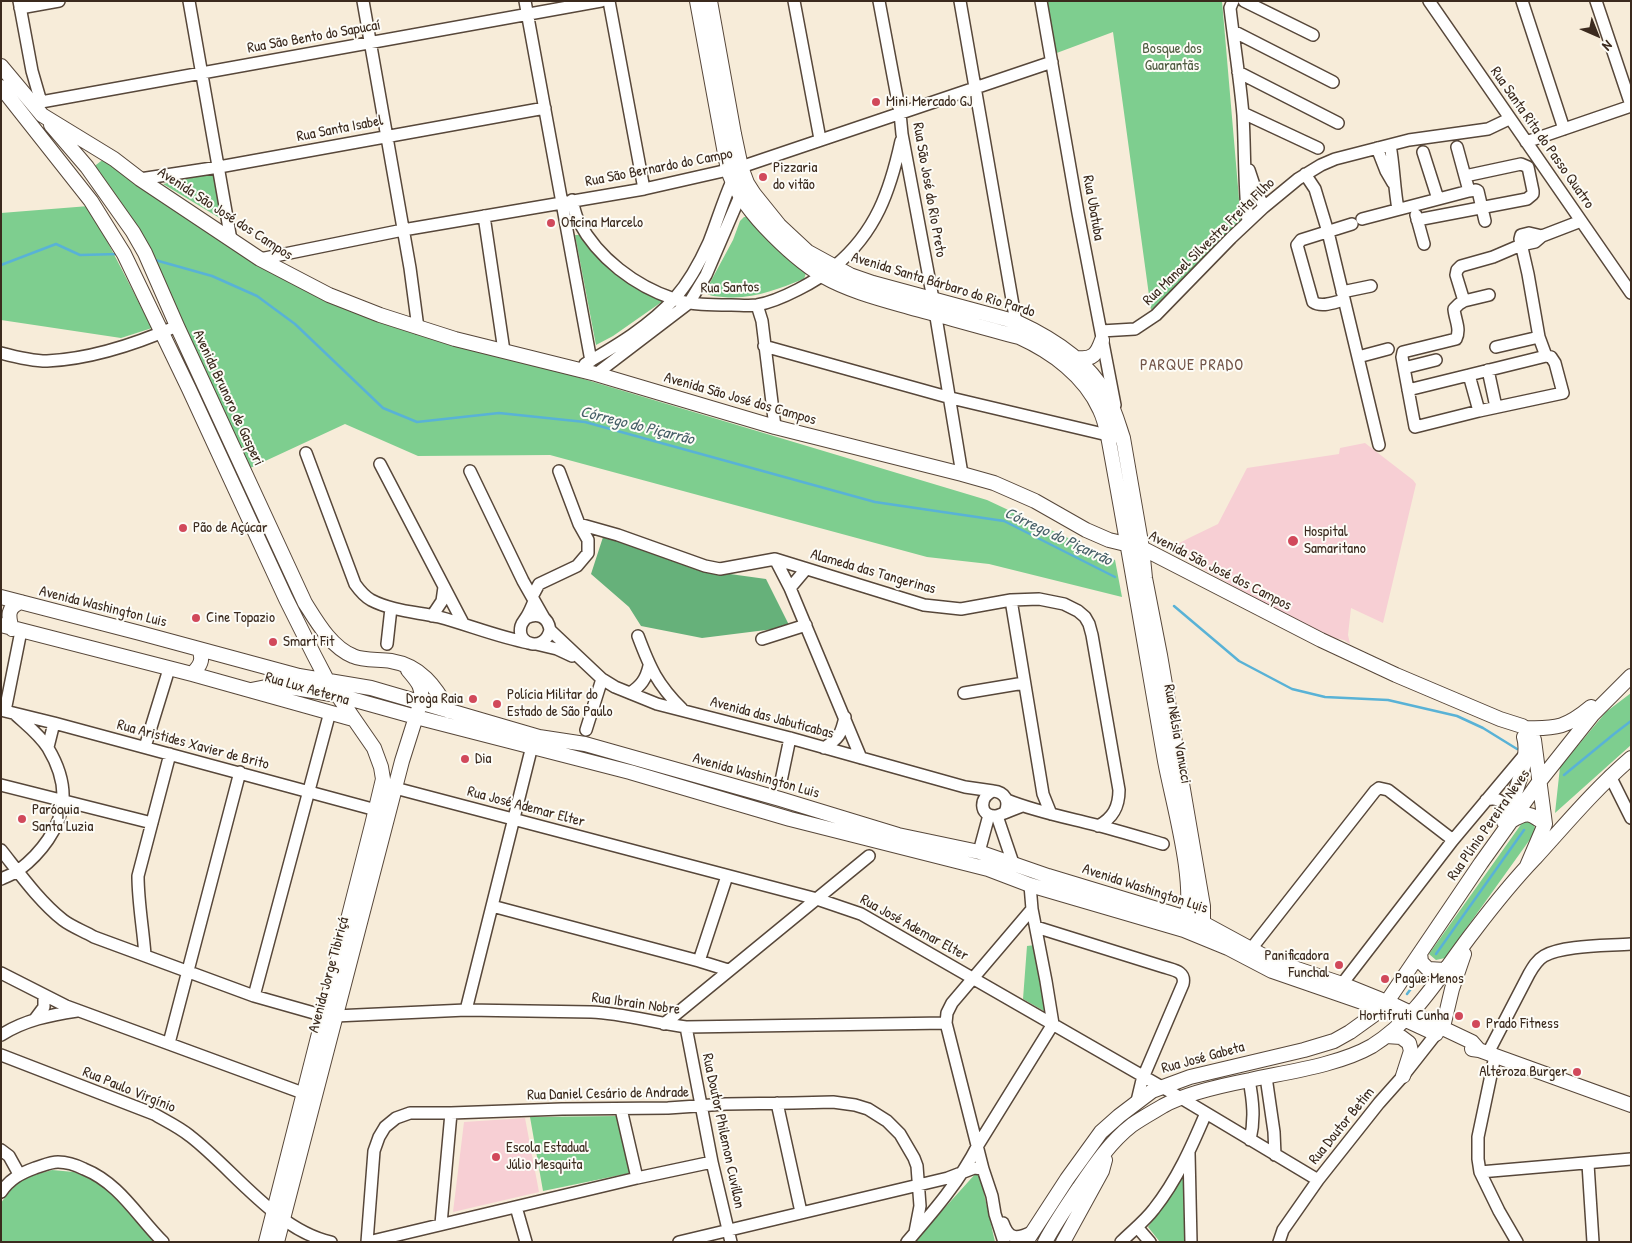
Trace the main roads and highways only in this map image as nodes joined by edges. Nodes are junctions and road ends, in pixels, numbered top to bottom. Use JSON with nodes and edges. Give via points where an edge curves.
{"nodes":[{"id":1,"x":697,"y":1,"type":"edge"},
{"id":2,"x":710,"y":1,"type":"edge"},
{"id":3,"x":1,"y":66,"type":"edge"},
{"id":4,"x":8,"y":89,"type":"edge"},
{"id":5,"x":35,"y":109,"type":"junction"},
{"id":6,"x":104,"y":153,"type":"junction"},
{"id":7,"x":87,"y":167,"type":"junction"},
{"id":8,"x":67,"y":169,"type":"junction"},
{"id":9,"x":734,"y":173,"type":"junction"},
{"id":10,"x":1102,"y":336,"type":"road end"},
{"id":11,"x":1077,"y":358,"type":"junction"},
{"id":12,"x":1126,"y":544,"type":"junction"},
{"id":13,"x":1142,"y":548,"type":"junction"},
{"id":14,"x":1162,"y":559,"type":"junction"},
{"id":15,"x":1145,"y":578,"type":"junction"},
{"id":16,"x":1,"y":597,"type":"edge"},
{"id":17,"x":21,"y":602,"type":"junction"},
{"id":18,"x":11,"y":628,"type":"edge"},
{"id":19,"x":332,"y":641,"type":"junction"},
{"id":20,"x":199,"y":648,"type":"junction"},
{"id":21,"x":313,"y":653,"type":"junction"},
{"id":22,"x":399,"y":664,"type":"junction"},
{"id":23,"x":192,"y":674,"type":"junction"},
{"id":24,"x":299,"y":676,"type":"junction"},
{"id":25,"x":1627,"y":679,"type":"edge"},
{"id":26,"x":327,"y":680,"type":"junction"},
{"id":27,"x":252,"y":690,"type":"junction"},
{"id":28,"x":337,"y":695,"type":"junction"},
{"id":29,"x":404,"y":697,"type":"junction"},
{"id":30,"x":352,"y":700,"type":"junction"},
{"id":31,"x":421,"y":701,"type":"junction"},
{"id":32,"x":449,"y":711,"type":"junction"},
{"id":33,"x":416,"y":717,"type":"junction"},
{"id":34,"x":354,"y":719,"type":"junction"},
{"id":35,"x":1500,"y":719,"type":"junction"},
{"id":36,"x":1526,"y":728,"type":"junction"},
{"id":37,"x":374,"y":748,"type":"junction"},
{"id":38,"x":1631,"y":758,"type":"edge"},
{"id":39,"x":402,"y":761,"type":"junction"},
{"id":40,"x":1539,"y":782,"type":"junction"},
{"id":41,"x":1510,"y":815,"type":"junction"},
{"id":42,"x":1545,"y":824,"type":"junction"},
{"id":43,"x":979,"y":852,"type":"junction"},
{"id":44,"x":1526,"y":866,"type":"junction"},
{"id":45,"x":988,"y":869,"type":"junction"},
{"id":46,"x":1040,"y":883,"type":"junction"},
{"id":47,"x":1188,"y":890,"type":"junction"},
{"id":48,"x":1171,"y":912,"type":"junction"},
{"id":49,"x":1202,"y":922,"type":"junction"},
{"id":50,"x":1186,"y":923,"type":"junction"},
{"id":51,"x":1472,"y":933,"type":"junction"},
{"id":52,"x":1420,"y":953,"type":"junction"},
{"id":53,"x":1446,"y":970,"type":"junction"},
{"id":54,"x":1385,"y":1006,"type":"junction"},
{"id":55,"x":329,"y":1015,"type":"junction"},
{"id":56,"x":1409,"y":1017,"type":"junction"},
{"id":57,"x":1439,"y":1031,"type":"junction"},
{"id":58,"x":1386,"y":1036,"type":"junction"},
{"id":59,"x":1261,"y":1059,"type":"junction"},
{"id":60,"x":1403,"y":1076,"type":"road end"},
{"id":61,"x":1250,"y":1080,"type":"junction"},
{"id":62,"x":1631,"y":1105,"type":"edge"},
{"id":63,"x":1111,"y":1145,"type":"junction"},
{"id":64,"x":279,"y":1215,"type":"junction"},
{"id":65,"x":1029,"y":1237,"type":"edge"},
{"id":66,"x":266,"y":1242,"type":"edge"},
{"id":67,"x":276,"y":1242,"type":"edge"},
{"id":68,"x":1045,"y":1242,"type":"edge"},
{"id":69,"x":1063,"y":1242,"type":"edge"}],
"edges":[{"from":1,"to":9,"type":"main road","name":"Avenida Santa Bárbaro do Rio Pardo"},
{"from":2,"to":9,"type":"main road","name":"Avenida Santa Bárbaro do Rio Pardo","via":[[734,134]]},
{"from":3,"to":4,"type":"main road","name":"Avenida São José dos Campos"},
{"from":4,"to":5,"type":"main road","name":"Avenida São José dos Campos"},
{"from":5,"to":6,"type":"main road","name":"Avenida São José dos Campos"},
{"from":5,"to":7,"type":"main road","name":"Avenida Brunoro de Gasperi"},
{"from":5,"to":8,"type":"main road","name":"Avenida Brunoro de Gasperi"},
{"from":6,"to":7,"type":"main road"},
{"from":6,"to":12,"type":"main road","name":"Avenida São José dos Campos","via":[[260,259],[329,295],[380,315],[775,427],[962,474],[1035,501],[1086,530]]},
{"from":7,"to":8,"type":"main road"},
{"from":7,"to":19,"type":"main road","name":"Avenida Brunoro de Gasperi","via":[[145,253],[305,603]]},
{"from":8,"to":21,"type":"main road","name":"Avenida Brunoro de Gasperi","via":[[124,254]]},
{"from":9,"to":11,"type":"main road","name":"Avenida Santa Bárbaro do Rio Pardo","via":[[747,183],[779,225],[808,252],[834,267],[873,283],[1017,322]]},
{"from":9,"to":12,"type":"main road","name":"Avenida Santa Bárbaro do Rio Pardo","via":[[740,196],[754,215],[775,238],[822,275],[860,292],[1019,337],[1047,352],[1071,371],[1085,385],[1100,410],[1108,436]]},
{"from":10,"to":11,"type":"main road","via":[[1099,349],[1093,355]]},
{"from":11,"to":13,"type":"main road","name":"Avenida Santa Bárbaro do Rio Pardo","via":[[1106,393],[1118,420]]},
{"from":12,"to":13,"type":"main road","name":"Avenida São José dos Campos"},
{"from":12,"to":47,"type":"main road","name":"Rua Nélsia Vanucci"},
{"from":13,"to":14,"type":"main road","name":"Avenida São José dos Campos"},
{"from":13,"to":15,"type":"main road","name":"Rua Nélsia Vanucci"},
{"from":14,"to":15,"type":"main road","via":[[1152,566]]},
{"from":14,"to":35,"type":"main road","name":"Avenida São José dos Campos","via":[[1321,640]]},
{"from":15,"to":49,"type":"main road","name":"Rua Nélsia Vanucci","via":[[1197,870]]},
{"from":16,"to":17,"type":"main road","name":"Avenida Washington Luis"},
{"from":17,"to":18,"type":"main road","via":[[10,610]]},
{"from":17,"to":20,"type":"main road","name":"Avenida Washington Luis"},
{"from":18,"to":23,"type":"main road","name":"Avenida Washington Luis"},
{"from":19,"to":21,"type":"main road","via":[[328,652]]},
{"from":19,"to":22,"type":"main road","name":"Avenida Brunoro de Gasperi","via":[[352,656]]},
{"from":20,"to":23,"type":"main road","via":[[201,663]]},
{"from":20,"to":24,"type":"main road","name":"Avenida Washington Luis"},
{"from":21,"to":24,"type":"main road","via":[[311,665]]},
{"from":21,"to":26,"type":"main road","name":"Avenida Brunoro de Gasperi"},
{"from":22,"to":31,"type":"main road","via":[[417,681],[422,692]]},
{"from":22,"to":32,"type":"main road","name":"Avenida Brunoro de Gasperi","via":[[425,676]]},
{"from":23,"to":27,"type":"main road","name":"Avenida Washington Luis"},
{"from":24,"to":26,"type":"main road","name":"Avenida Washington Luis"},
{"from":25,"to":36,"type":"main road","via":[[1566,725]]},
{"from":25,"to":40,"type":"main road","name":"Rua Plínio Pereira Neves","via":[[1593,714]]},
{"from":26,"to":28,"type":"main road","name":"Avenida Brunoro de Gasperi"},
{"from":26,"to":29,"type":"main road","name":"Avenida Washington Luis"},
{"from":27,"to":28,"type":"main road","name":"Avenida Washington Luis","via":[[283,686]]},
{"from":27,"to":34,"type":"main road","name":"Rua Lux Aeterna"},
{"from":28,"to":30,"type":"main road","name":"Avenida Washington Luis"},
{"from":28,"to":34,"type":"main road","name":"Avenida Brunoro de Gasperi"},
{"from":29,"to":30,"type":"main road","via":[[358,690],[353,693]]},
{"from":29,"to":31,"type":"main road","name":"Avenida Washington Luis"},
{"from":30,"to":33,"type":"main road","name":"Avenida Washington Luis"},
{"from":31,"to":32,"type":"main road","name":"Avenida Washington Luis"},
{"from":31,"to":33,"type":"main road"},
{"from":32,"to":43,"type":"main road","name":"Avenida Washington Luis","via":[[539,736],[585,744],[898,834]]},
{"from":33,"to":39,"type":"main road","name":"Avenida Jorge Tibiriçá"},
{"from":33,"to":45,"type":"main road","name":"Avenida Washington Luis","via":[[630,772],[790,820]]},
{"from":34,"to":37,"type":"main road","name":"Avenida Brunoro de Gasperi"},
{"from":35,"to":36,"type":"main road","name":"Avenida São José dos Campos"},
{"from":35,"to":41,"type":"main road","name":"Avenida São José dos Campos","via":[[1517,729],[1526,742]]},
{"from":36,"to":40,"type":"main road","via":[[1534,740]]},
{"from":37,"to":39,"type":"main road","via":[[391,759]]},
{"from":37,"to":55,"type":"main road","name":"Avenida Jorge Tibiriçá","via":[[383,779]]},
{"from":38,"to":44,"type":"main road","via":[[1610,776]]},
{"from":39,"to":55,"type":"main road","name":"Avenida Jorge Tibiriçá"},
{"from":40,"to":41,"type":"main road","name":"Rua Plínio Pereira Neves"},
{"from":40,"to":42,"type":"main road"},
{"from":41,"to":42,"type":"main road","via":[[1529,814]]},
{"from":41,"to":52,"type":"main road","name":"Rua Plínio Pereira Neves"},
{"from":42,"to":44,"type":"main road"},
{"from":43,"to":45,"type":"main road","via":[[978,859]]},
{"from":43,"to":46,"type":"main road","name":"Avenida Washington Luis","via":[[1013,862]]},
{"from":44,"to":51,"type":"main road"},
{"from":45,"to":46,"type":"main road","name":"Avenida Washington Luis"},
{"from":46,"to":48,"type":"main road","name":"Avenida Washington Luis"},
{"from":46,"to":50,"type":"main road","name":"Avenida Washington Luis"},
{"from":47,"to":48,"type":"main road","via":[[1181,904]]},
{"from":47,"to":50,"type":"main road","name":"Rua Nélsia Vanucci"},
{"from":48,"to":50,"type":"main road","name":"Avenida Washington Luis"},
{"from":49,"to":50,"type":"main road","name":"Avenida Washington Luis"},
{"from":49,"to":54,"type":"main road","name":"Avenida Washington Luis","via":[[1273,961],[1342,984]]},
{"from":50,"to":54,"type":"main road","name":"Avenida Washington Luis","via":[[1272,971]]},
{"from":51,"to":53,"type":"main road"},
{"from":51,"to":57,"type":"main road"},
{"from":52,"to":53,"type":"main road","via":[[1421,962],[1428,969]]},
{"from":52,"to":54,"type":"main road","name":"Rua Plínio Pereira Neves"},
{"from":53,"to":56,"type":"main road"},
{"from":54,"to":56,"type":"main road","name":"Avenida Washington Luis"},
{"from":54,"to":59,"type":"main road","name":"Rua José Gabeta","via":[[1334,1041]]},
{"from":55,"to":64,"type":"main road","name":"Avenida Jorge Tibiriçá"},
{"from":56,"to":57,"type":"main road","name":"Avenida Washington Luis"},
{"from":56,"to":58,"type":"main road"},
{"from":57,"to":62,"type":"main road","name":"Avenida Washington Luis","via":[[1472,1042],[1487,1053]]},
{"from":58,"to":60,"type":"main road","via":[[1401,1037],[1409,1043],[1411,1051]]},
{"from":58,"to":61,"type":"main road","via":[[1370,1047],[1329,1062]]},
{"from":59,"to":61,"type":"main road","via":[[1250,1067]]},
{"from":59,"to":65,"type":"main road","name":"Rua José Gabeta","via":[[1160,1087],[1137,1101],[1101,1132]]},
{"from":61,"to":63,"type":"main road","via":[[1164,1106],[1132,1125]]},
{"from":63,"to":68,"type":"main road"},
{"from":63,"to":69,"type":"main road","via":[[1102,1171]]},
{"from":64,"to":66,"type":"main road","name":"Avenida Jorge Tibiriçá"},
{"from":64,"to":67,"type":"main road","name":"Avenida Jorge Tibiriçá"}]}
